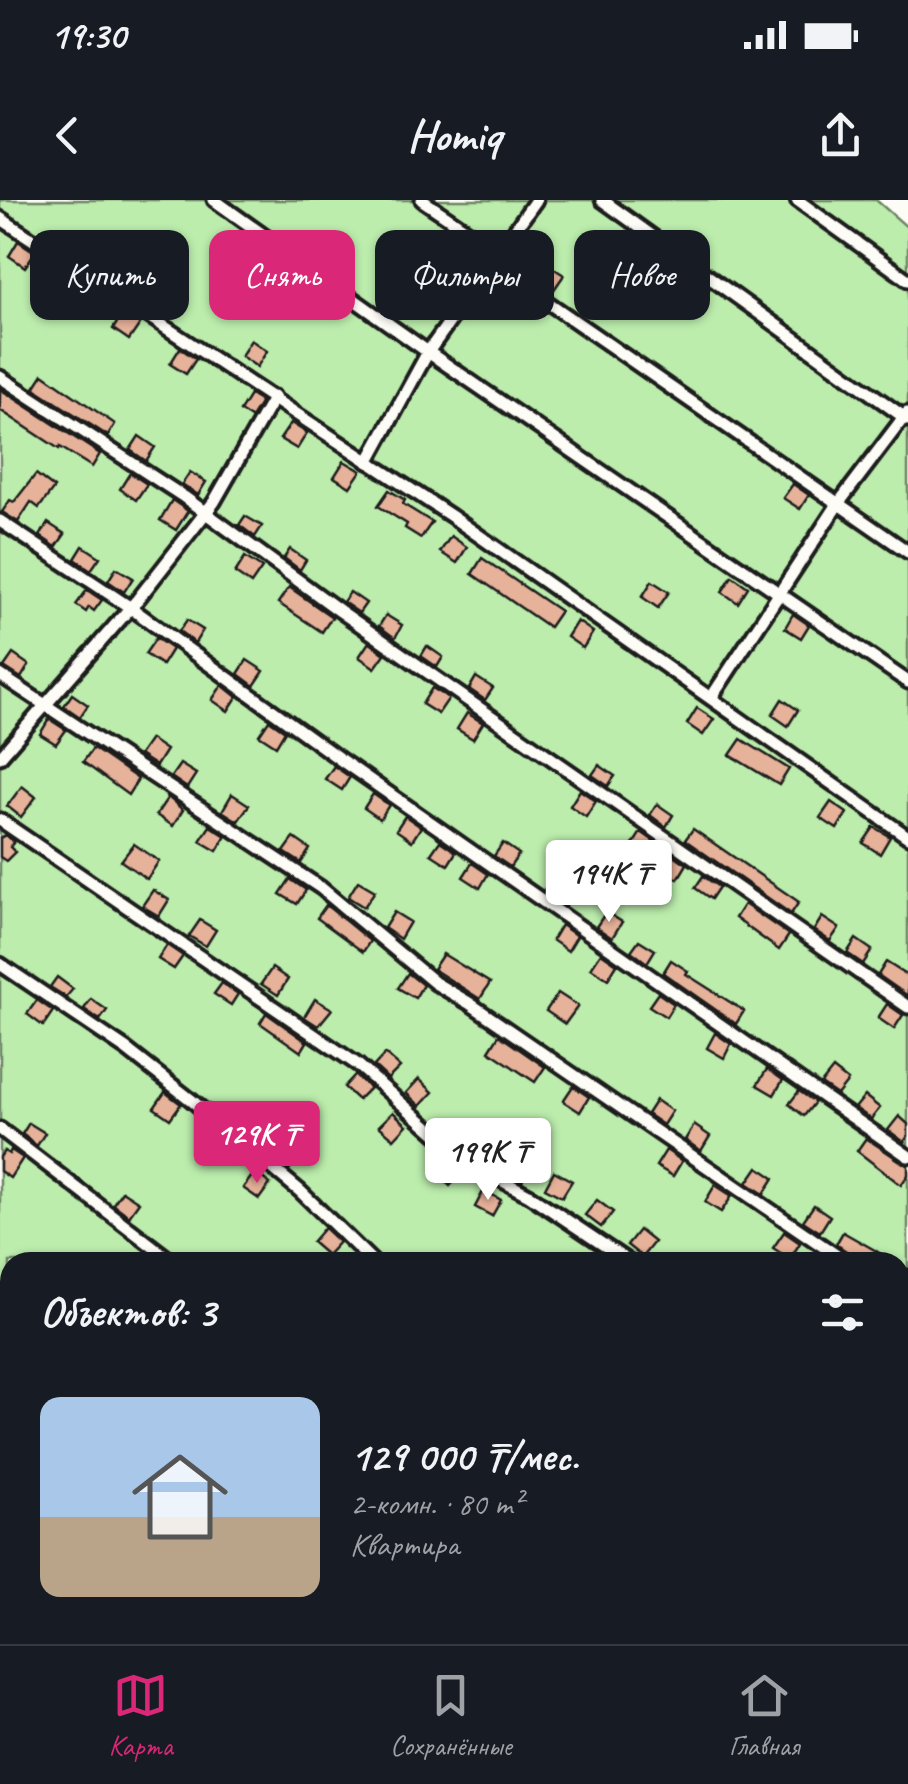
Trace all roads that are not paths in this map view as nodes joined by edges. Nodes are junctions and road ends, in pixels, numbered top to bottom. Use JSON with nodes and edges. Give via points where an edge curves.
{"nodes":[{"id":1,"x":214,"y":200,"type":"edge"},
{"id":2,"x":422,"y":200,"type":"edge"},
{"id":3,"x":536,"y":200,"type":"edge"},
{"id":4,"x":602,"y":200,"type":"edge"},
{"id":5,"x":797,"y":200,"type":"edge"},
{"id":6,"x":0,"y":218,"type":"edge"},
{"id":7,"x":460,"y":230,"type":"edge"},
{"id":8,"x":515,"y":230,"type":"edge"},
{"id":9,"x":908,"y":280,"type":"edge"},
{"id":10,"x":554,"y":300,"type":"edge"},
{"id":11,"x":451,"y":320,"type":"edge"},
{"id":12,"x":428,"y":352,"type":"junction"},
{"id":13,"x":0,"y":377,"type":"edge"},
{"id":14,"x":274,"y":397,"type":"junction"},
{"id":15,"x":907,"y":416,"type":"edge"},
{"id":16,"x":368,"y":462,"type":"junction"},
{"id":17,"x":838,"y":504,"type":"junction"},
{"id":18,"x":205,"y":514,"type":"junction"},
{"id":19,"x":0,"y":521,"type":"edge"},
{"id":20,"x":908,"y":552,"type":"edge"},
{"id":21,"x":781,"y":595,"type":"junction"},
{"id":22,"x":131,"y":608,"type":"junction"},
{"id":23,"x":0,"y":676,"type":"edge"},
{"id":24,"x":908,"y":682,"type":"edge"},
{"id":25,"x":711,"y":698,"type":"junction"},
{"id":26,"x":44,"y":705,"type":"junction"},
{"id":27,"x":0,"y":756,"type":"edge"},
{"id":28,"x":0,"y":820,"type":"edge"},
{"id":29,"x":908,"y":837,"type":"edge"},
{"id":30,"x":0,"y":964,"type":"edge"},
{"id":31,"x":908,"y":1008,"type":"edge"},
{"id":32,"x":0,"y":1129,"type":"edge"},
{"id":33,"x":908,"y":1156,"type":"edge"},
{"id":34,"x":160,"y":1252,"type":"edge"},
{"id":35,"x":363,"y":1252,"type":"edge"},
{"id":36,"x":614,"y":1252,"type":"edge"},
{"id":37,"x":831,"y":1252,"type":"edge"}],
"edges":[{"from":1,"to":12,"type":"street"},
{"from":2,"to":7,"type":"street"},
{"from":3,"to":8,"type":"street"},
{"from":4,"to":15,"type":"street"},
{"from":5,"to":9,"type":"street"},
{"from":6,"to":14,"type":"street"},
{"from":10,"to":17,"type":"street"},
{"from":11,"to":12,"type":"street"},
{"from":12,"to":16,"type":"street"},
{"from":12,"to":21,"type":"street"},
{"from":13,"to":18,"type":"street"},
{"from":14,"to":16,"type":"street"},
{"from":14,"to":18,"type":"street"},
{"from":15,"to":17,"type":"street"},
{"from":16,"to":25,"type":"street"},
{"from":17,"to":20,"type":"street"},
{"from":17,"to":21,"type":"street"},
{"from":18,"to":22,"type":"street"},
{"from":18,"to":31,"type":"street"},
{"from":19,"to":22,"type":"street"},
{"from":21,"to":24,"type":"street"},
{"from":21,"to":25,"type":"street"},
{"from":22,"to":26,"type":"street"},
{"from":22,"to":33,"type":"street"},
{"from":23,"to":26,"type":"street"},
{"from":25,"to":29,"type":"street"},
{"from":26,"to":27,"type":"street"},
{"from":26,"to":37,"type":"street","via":[[321,888],[435,983]]},
{"from":28,"to":36,"type":"street","via":[[358,1065],[469,1162]]},
{"from":30,"to":35,"type":"street","via":[[190,1098]]},
{"from":32,"to":34,"type":"street"}]}
